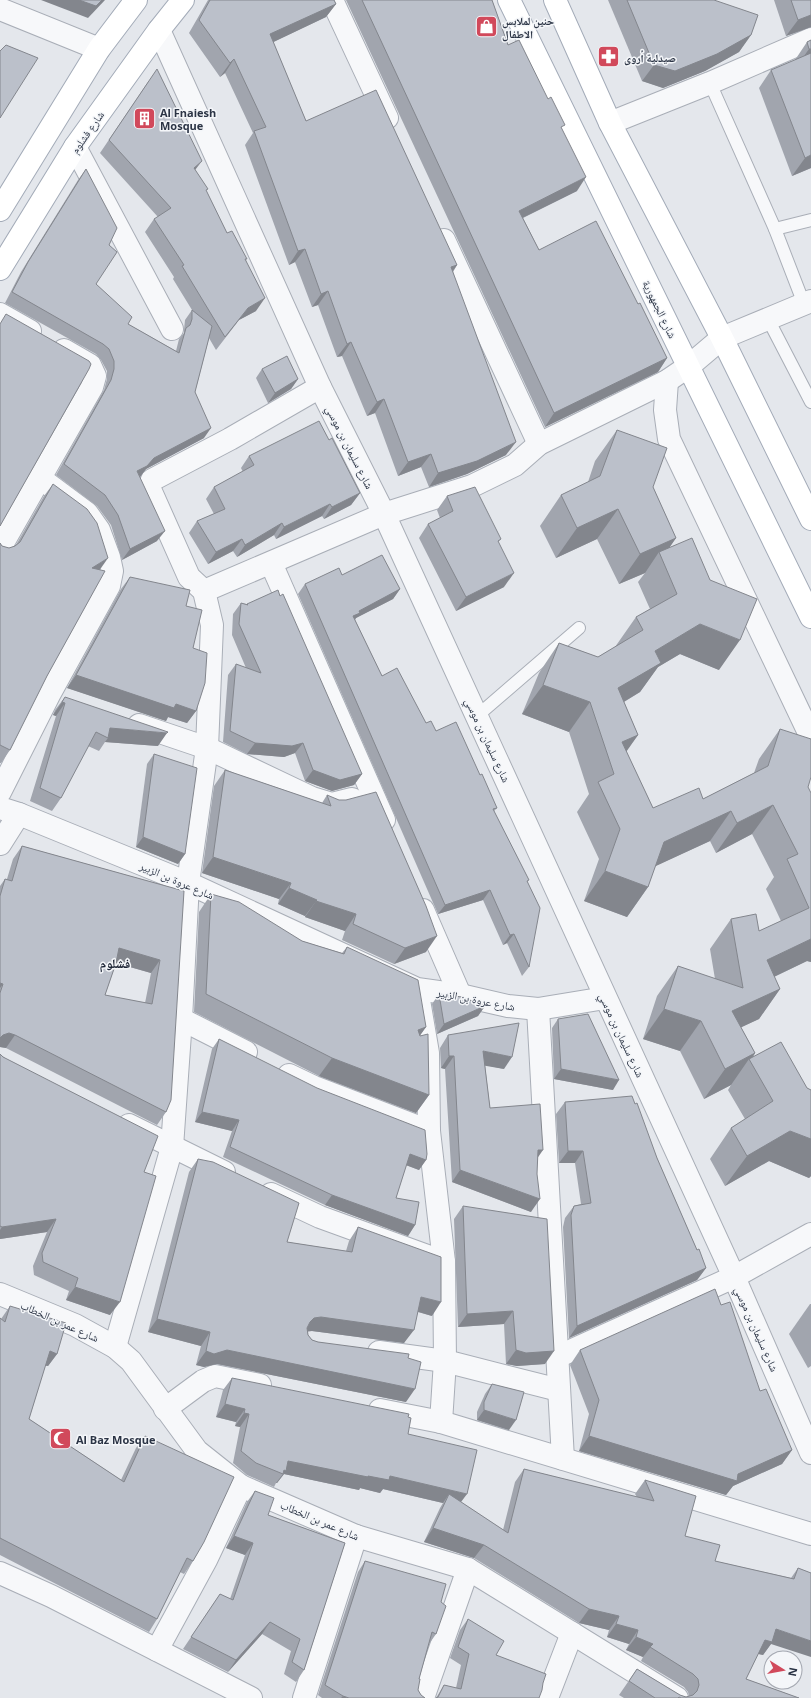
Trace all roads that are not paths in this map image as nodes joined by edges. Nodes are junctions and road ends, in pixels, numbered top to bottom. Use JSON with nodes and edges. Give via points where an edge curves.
{"nodes":[{"id":1,"x":136,"y":0,"type":"edge"},
{"id":2,"x":183,"y":0,"type":"edge"},
{"id":3,"x":332,"y":0,"type":"edge"},
{"id":4,"x":509,"y":0,"type":"edge"},
{"id":5,"x":555,"y":0,"type":"edge"},
{"id":6,"x":0,"y":9,"type":"edge"},
{"id":7,"x":159,"y":30,"type":"junction"},
{"id":8,"x":811,"y":39,"type":"edge"},
{"id":9,"x":99,"y":49,"type":"junction"},
{"id":10,"x":710,"y":83,"type":"junction"},
{"id":11,"x":610,"y":123,"type":"junction"},
{"id":12,"x":396,"y":136,"type":"edge"},
{"id":13,"x":75,"y":147,"type":"junction"},
{"id":14,"x":0,"y":210,"type":"edge"},
{"id":15,"x":811,"y":220,"type":"edge"},
{"id":16,"x":436,"y":222,"type":"edge"},
{"id":17,"x":775,"y":229,"type":"junction"},
{"id":18,"x":0,"y":269,"type":"edge"},
{"id":19,"x":808,"y":303,"type":"edge"},
{"id":20,"x":0,"y":314,"type":"edge"},
{"id":21,"x":768,"y":319,"type":"junction"},
{"id":22,"x":172,"y":329,"type":"dead end"},
{"id":23,"x":722,"y":338,"type":"junction"},
{"id":24,"x":689,"y":366,"type":"junction"},
{"id":25,"x":667,"y":381,"type":"junction"},
{"id":26,"x":320,"y":387,"type":"junction"},
{"id":27,"x":811,"y":402,"type":"edge"},
{"id":28,"x":539,"y":444,"type":"junction"},
{"id":29,"x":40,"y":478,"type":"junction"},
{"id":30,"x":384,"y":514,"type":"junction"},
{"id":31,"x":811,"y":520,"type":"edge"},
{"id":32,"x":0,"y":548,"type":"edge"},
{"id":33,"x":271,"y":563,"type":"junction"},
{"id":34,"x":204,"y":591,"type":"junction"},
{"id":35,"x":811,"y":617,"type":"edge"},
{"id":36,"x":579,"y":628,"type":"dead end"},
{"id":37,"x":477,"y":716,"type":"junction"},
{"id":38,"x":117,"y":718,"type":"edge"},
{"id":39,"x":811,"y":737,"type":"edge"},
{"id":40,"x":207,"y":748,"type":"junction"},
{"id":41,"x":0,"y":792,"type":"edge"},
{"id":42,"x":372,"y":793,"type":"junction"},
{"id":43,"x":10,"y":811,"type":"edge"},
{"id":44,"x":391,"y":836,"type":"edge"},
{"id":45,"x":0,"y":844,"type":"edge"},
{"id":46,"x":188,"y":883,"type":"junction"},
{"id":47,"x":416,"y":894,"type":"edge"},
{"id":48,"x":417,"y":989,"type":"junction"},
{"id":49,"x":460,"y":995,"type":"junction"},
{"id":50,"x":605,"y":998,"type":"junction"},
{"id":51,"x":538,"y":1009,"type":"junction"},
{"id":52,"x":181,"y":1019,"type":"junction"},
{"id":53,"x":110,"y":1116,"type":"edge"},
{"id":54,"x":429,"y":1131,"type":"junction"},
{"id":55,"x":172,"y":1147,"type":"junction"},
{"id":56,"x":811,"y":1234,"type":"edge"},
{"id":57,"x":444,"y":1262,"type":"junction"},
{"id":58,"x":734,"y":1277,"type":"junction"},
{"id":59,"x":0,"y":1294,"type":"edge"},
{"id":60,"x":115,"y":1347,"type":"junction"},
{"id":61,"x":362,"y":1350,"type":"edge"},
{"id":62,"x":557,"y":1357,"type":"junction"},
{"id":63,"x":445,"y":1360,"type":"junction"},
{"id":64,"x":278,"y":1389,"type":"edge"},
{"id":65,"x":559,"y":1390,"type":"junction"},
{"id":66,"x":363,"y":1406,"type":"edge"},
{"id":67,"x":165,"y":1409,"type":"junction"},
{"id":68,"x":441,"y":1422,"type":"junction"},
{"id":69,"x":811,"y":1452,"type":"edge"},
{"id":70,"x":563,"y":1459,"type":"junction"},
{"id":71,"x":241,"y":1486,"type":"junction"},
{"id":72,"x":811,"y":1534,"type":"edge"},
{"id":73,"x":356,"y":1536,"type":"junction"},
{"id":74,"x":468,"y":1569,"type":"junction"},
{"id":75,"x":0,"y":1573,"type":"edge"},
{"id":76,"x":572,"y":1633,"type":"junction"},
{"id":77,"x":157,"y":1650,"type":"junction"},
{"id":78,"x":654,"y":1692,"type":"edge"},
{"id":79,"x":251,"y":1698,"type":"edge"},
{"id":80,"x":304,"y":1698,"type":"edge"},
{"id":81,"x":423,"y":1698,"type":"edge"},
{"id":82,"x":548,"y":1698,"type":"edge"},
{"id":83,"x":677,"y":1698,"type":"edge"}],
"edges":[{"from":1,"to":9,"type":"main road"},
{"from":2,"to":7,"type":"main road","name":"شارع فشلوم"},
{"from":3,"to":12,"type":"street"},
{"from":4,"to":24,"type":"main road","name":"شارع الجمهورية"},
{"from":5,"to":11,"type":"main road"},
{"from":6,"to":9,"type":"street"},
{"from":7,"to":13,"type":"main road","name":"شارع فشلوم"},
{"from":7,"to":26,"type":"street","name":"شارع سليمان بن موسي"},
{"from":8,"to":10,"type":"street"},
{"from":9,"to":14,"type":"main road"},
{"from":10,"to":11,"type":"street"},
{"from":10,"to":17,"type":"lane"},
{"from":11,"to":23,"type":"main road"},
{"from":13,"to":18,"type":"main road","name":"شارع فشلوم"},
{"from":13,"to":22,"type":"street"},
{"from":15,"to":17,"type":"lane"},
{"from":16,"to":28,"type":"street"},
{"from":17,"to":19,"type":"lane"},
{"from":19,"to":21,"type":"street"},
{"from":20,"to":29,"type":"street","via":[[90,365],[95,376],[92,387]]},
{"from":21,"to":23,"type":"street"},
{"from":21,"to":27,"type":"lane"},
{"from":23,"to":24,"type":"street"},
{"from":23,"to":31,"type":"main road"},
{"from":24,"to":25,"type":"street"},
{"from":24,"to":35,"type":"main road","name":"شارع الجمهورية"},
{"from":25,"to":28,"type":"street"},
{"from":25,"to":39,"type":"street","via":[[665,410],[669,439]]},
{"from":26,"to":30,"type":"street","name":"شارع سليمان بن موسي"},
{"from":26,"to":34,"type":"street","via":[[152,480],[149,487],[189,577]]},
{"from":28,"to":30,"type":"street","via":[[515,465],[472,486]]},
{"from":29,"to":32,"type":"street"},
{"from":29,"to":41,"type":"street","via":[[87,513],[99,530],[112,571],[109,586],[57,698]]},
{"from":30,"to":33,"type":"street"},
{"from":30,"to":37,"type":"street","name":"شارع سليمان بن موسي"},
{"from":33,"to":34,"type":"street"},
{"from":33,"to":42,"type":"street"},
{"from":34,"to":40,"type":"street","via":[[212,625]]},
{"from":36,"to":37,"type":"lane"},
{"from":37,"to":50,"type":"street","name":"شارع سليمان بن موسي"},
{"from":38,"to":40,"type":"street"},
{"from":40,"to":42,"type":"street","via":[[298,792],[332,804]]},
{"from":40,"to":46,"type":"street"},
{"from":42,"to":44,"type":"street"},
{"from":43,"to":45,"type":"street"},
{"from":43,"to":46,"type":"street","name":"شارع عروة بن الزبير"},
{"from":46,"to":48,"type":"street","name":"شارع عروة بن الزبير"},
{"from":46,"to":52,"type":"street"},
{"from":47,"to":49,"type":"street"},
{"from":48,"to":49,"type":"street","name":"شارع عروة بن الزبير"},
{"from":48,"to":54,"type":"street","via":[[428,1053]]},
{"from":49,"to":51,"type":"street","name":"شارع عروة بن الزبير","via":[[508,1006]]},
{"from":50,"to":51,"type":"street","name":"شارع عروة بن الزبير"},
{"from":50,"to":58,"type":"street","name":"شارع سليمان بن موسي"},
{"from":51,"to":62,"type":"street"},
{"from":52,"to":54,"type":"street","via":[[314,1087]]},
{"from":52,"to":55,"type":"street"},
{"from":53,"to":55,"type":"street"},
{"from":54,"to":57,"type":"street"},
{"from":55,"to":57,"type":"street","via":[[320,1217]]},
{"from":55,"to":60,"type":"street"},
{"from":56,"to":58,"type":"street"},
{"from":57,"to":63,"type":"street"},
{"from":58,"to":62,"type":"street"},
{"from":58,"to":69,"type":"street","name":"شارع سليمان بن موسي"},
{"from":59,"to":60,"type":"street","name":"شارع عمر بن الخطاب","via":[[75,1325]]},
{"from":60,"to":67,"type":"street","name":"شارع عمر بن الخطاب","via":[[131,1361]]},
{"from":61,"to":63,"type":"street"},
{"from":62,"to":65,"type":"street"},
{"from":63,"to":65,"type":"street"},
{"from":63,"to":68,"type":"street"},
{"from":64,"to":67,"type":"street","via":[[215,1376],[203,1381]]},
{"from":65,"to":70,"type":"street"},
{"from":66,"to":68,"type":"street"},
{"from":67,"to":71,"type":"street","name":"شارع عمر بن الخطاب","via":[[196,1451]]},
{"from":68,"to":70,"type":"street"},
{"from":70,"to":72,"type":"street"},
{"from":71,"to":73,"type":"street","name":"شارع عمر بن الخطاب"},
{"from":71,"to":77,"type":"street","via":[[206,1560]]},
{"from":73,"to":74,"type":"street","name":"شارع عمر بن الخطاب"},
{"from":73,"to":80,"type":"street"},
{"from":74,"to":76,"type":"street","name":"شارع عمر بن الخطاب"},
{"from":74,"to":81,"type":"street"},
{"from":75,"to":77,"type":"street"},
{"from":76,"to":78,"type":"street","name":"شارع عمر بن الخطاب"},
{"from":76,"to":82,"type":"street"},
{"from":77,"to":79,"type":"street"},
{"from":78,"to":83,"type":"street","name":"شارع عمر بن الخطاب"}]}
